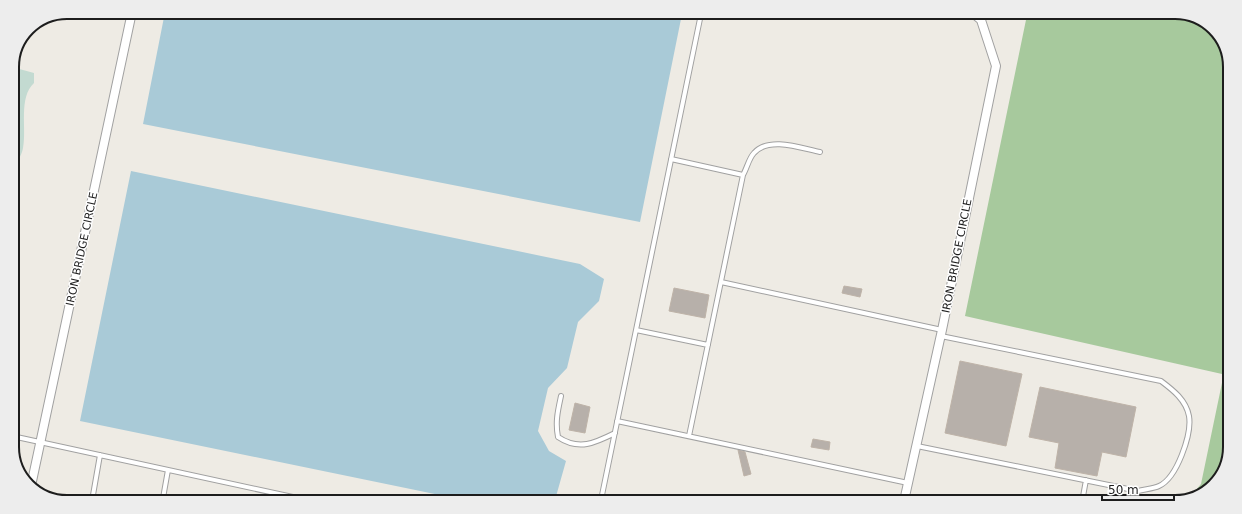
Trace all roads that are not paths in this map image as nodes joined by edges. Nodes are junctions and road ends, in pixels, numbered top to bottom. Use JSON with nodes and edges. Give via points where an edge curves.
{"nodes":[{"id":1,"x":131,"y":19,"type":"edge"},
{"id":2,"x":700,"y":19,"type":"edge"},
{"id":3,"x":980,"y":19,"type":"edge"},
{"id":4,"x":820,"y":152,"type":"dead end"},
{"id":5,"x":671,"y":159,"type":"junction"},
{"id":6,"x":743,"y":175,"type":"junction"},
{"id":7,"x":721,"y":282,"type":"junction"},
{"id":8,"x":636,"y":330,"type":"junction"},
{"id":9,"x":942,"y":333,"type":"junction"},
{"id":10,"x":708,"y":345,"type":"junction"},
{"id":11,"x":561,"y":396,"type":"dead end"},
{"id":12,"x":617,"y":421,"type":"junction"},
{"id":13,"x":615,"y":433,"type":"junction"},
{"id":14,"x":689,"y":436,"type":"junction"},
{"id":15,"x":19,"y":438,"type":"edge"},
{"id":16,"x":40,"y":443,"type":"junction"},
{"id":17,"x":917,"y":446,"type":"junction"},
{"id":18,"x":100,"y":455,"type":"junction"},
{"id":19,"x":168,"y":470,"type":"junction"},
{"id":20,"x":32,"y":480,"type":"edge"},
{"id":21,"x":1086,"y":480,"type":"junction"},
{"id":22,"x":908,"y":484,"type":"junction"},
{"id":23,"x":93,"y":495,"type":"dead end"},
{"id":24,"x":163,"y":495,"type":"edge"},
{"id":25,"x":284,"y":495,"type":"edge"},
{"id":26,"x":602,"y":495,"type":"edge"},
{"id":27,"x":905,"y":495,"type":"edge"},
{"id":28,"x":1083,"y":495,"type":"edge"}],
"edges":[{"from":1,"to":16,"type":"street","name":"IRON BRIDGE CIRCLE"},
{"from":2,"to":5,"type":"lane"},
{"from":3,"to":9,"type":"street","name":"IRON BRIDGE CIRCLE","via":[[996,66]]},
{"from":4,"to":6,"type":"lane","via":[[779,144],[762,147],[754,153]]},
{"from":5,"to":6,"type":"lane"},
{"from":5,"to":8,"type":"lane"},
{"from":6,"to":7,"type":"lane"},
{"from":7,"to":9,"type":"lane"},
{"from":7,"to":10,"type":"lane"},
{"from":8,"to":10,"type":"lane"},
{"from":8,"to":12,"type":"lane"},
{"from":9,"to":17,"type":"street","name":"IRON BRIDGE CIRCLE"},
{"from":9,"to":21,"type":"lane","via":[[1161,381],[1178,394],[1189,416],[1185,444],[1176,471],[1159,486],[1138,491]]},
{"from":10,"to":14,"type":"lane"},
{"from":11,"to":13,"type":"lane","via":[[556,428],[558,437],[565,442],[587,446]]},
{"from":12,"to":13,"type":"lane"},
{"from":12,"to":14,"type":"lane"},
{"from":13,"to":26,"type":"lane"},
{"from":14,"to":22,"type":"lane"},
{"from":15,"to":16,"type":"lane"},
{"from":16,"to":18,"type":"lane"},
{"from":16,"to":20,"type":"street","name":"IRON BRIDGE CIRCLE"},
{"from":17,"to":21,"type":"lane"},
{"from":17,"to":22,"type":"street","name":"IRON BRIDGE CIRCLE"},
{"from":18,"to":19,"type":"lane"},
{"from":18,"to":23,"type":"lane"},
{"from":19,"to":24,"type":"lane"},
{"from":19,"to":25,"type":"lane"},
{"from":21,"to":28,"type":"lane"},
{"from":22,"to":27,"type":"street","name":"IRON BRIDGE CIRCLE"}]}
